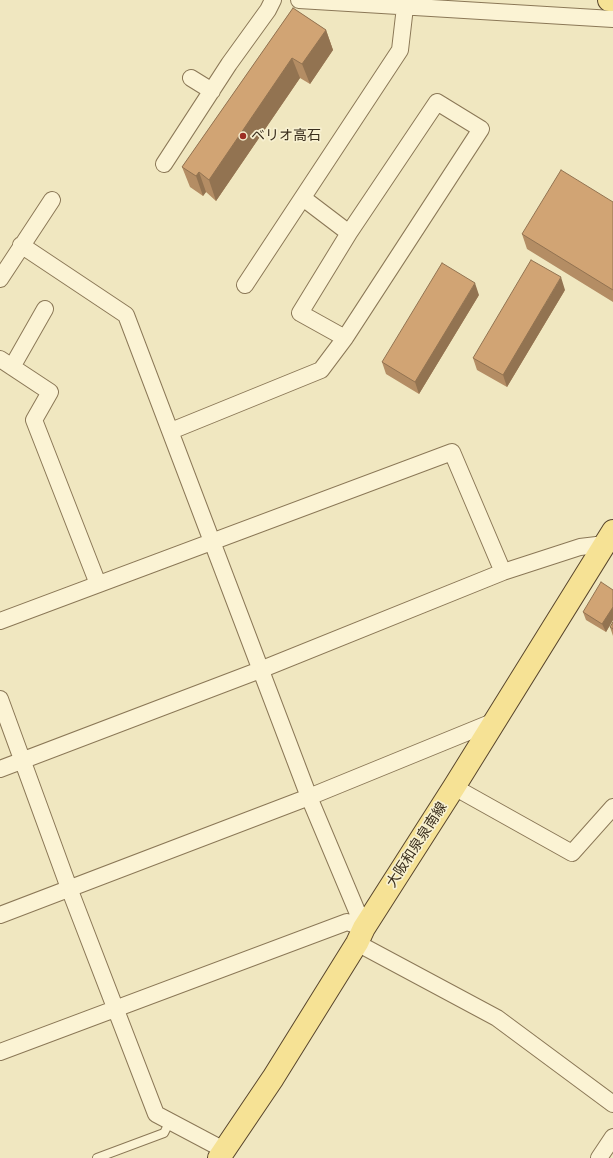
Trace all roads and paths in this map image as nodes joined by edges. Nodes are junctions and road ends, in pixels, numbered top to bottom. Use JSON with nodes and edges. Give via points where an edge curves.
{"nodes":[{"id":1,"x":273,"y":0,"type":"edge"},
{"id":2,"x":299,"y":0,"type":"edge"},
{"id":3,"x":609,"y":0,"type":"edge"},
{"id":4,"x":613,"y":0,"type":"edge"},
{"id":5,"x":404,"y":7,"type":"junction"},
{"id":6,"x":613,"y":19,"type":"edge"},
{"id":7,"x":190,"y":78,"type":"dead end"},
{"id":8,"x":212,"y":91,"type":"junction"},
{"id":9,"x":164,"y":164,"type":"dead end"},
{"id":10,"x":303,"y":198,"type":"junction"},
{"id":11,"x":52,"y":200,"type":"dead end"},
{"id":12,"x":349,"y":233,"type":"junction"},
{"id":13,"x":21,"y":245,"type":"junction"},
{"id":14,"x":0,"y":279,"type":"edge"},
{"id":15,"x":245,"y":285,"type":"dead end"},
{"id":16,"x":45,"y":309,"type":"dead end"},
{"id":17,"x":345,"y":338,"type":"junction"},
{"id":18,"x":6,"y":363,"type":"edge"},
{"id":19,"x":171,"y":431,"type":"junction"},
{"id":20,"x":609,"y":537,"type":"edge"},
{"id":21,"x":211,"y":541,"type":"junction"},
{"id":22,"x":503,"y":572,"type":"junction"},
{"id":23,"x":98,"y":584,"type":"junction"},
{"id":24,"x":0,"y":621,"type":"edge"},
{"id":25,"x":260,"y":670,"type":"junction"},
{"id":26,"x":0,"y":699,"type":"edge"},
{"id":27,"x":495,"y":721,"type":"junction"},
{"id":28,"x":23,"y":760,"type":"junction"},
{"id":29,"x":0,"y":769,"type":"edge"},
{"id":30,"x":454,"y":787,"type":"junction"},
{"id":31,"x":309,"y":797,"type":"junction"},
{"id":32,"x":613,"y":807,"type":"edge"},
{"id":33,"x":69,"y":888,"type":"junction"},
{"id":34,"x":0,"y":915,"type":"edge"},
{"id":35,"x":361,"y":936,"type":"junction"},
{"id":36,"x":117,"y":1009,"type":"junction"},
{"id":37,"x":0,"y":1052,"type":"edge"},
{"id":38,"x":613,"y":1104,"type":"edge"},
{"id":39,"x":170,"y":1121,"type":"junction"},
{"id":40,"x":613,"y":1137,"type":"edge"},
{"id":41,"x":222,"y":1154,"type":"edge"},
{"id":42,"x":97,"y":1158,"type":"edge"},
{"id":43,"x":599,"y":1158,"type":"edge"}],
"edges":[{"from":1,"to":8,"type":"street"},
{"from":2,"to":5,"type":"street"},
{"from":3,"to":4,"type":"main road"},
{"from":5,"to":6,"type":"street"},
{"from":5,"to":10,"type":"street","via":[[400,50]]},
{"from":7,"to":8,"type":"street"},
{"from":8,"to":9,"type":"street"},
{"from":10,"to":12,"type":"street"},
{"from":10,"to":15,"type":"street"},
{"from":11,"to":13,"type":"street"},
{"from":12,"to":17,"type":"street","via":[[300,313]]},
{"from":12,"to":17,"type":"street","via":[[437,102],[481,130]]},
{"from":13,"to":14,"type":"street"},
{"from":13,"to":19,"type":"street","via":[[126,315]]},
{"from":16,"to":18,"type":"street"},
{"from":17,"to":19,"type":"street","via":[[321,370]]},
{"from":18,"to":23,"type":"street","via":[[50,392],[34,420]]},
{"from":19,"to":21,"type":"street"},
{"from":20,"to":22,"type":"street"},
{"from":20,"to":27,"type":"main road","name":"大阪和泉泉南線"},
{"from":21,"to":22,"type":"street","via":[[452,452]]},
{"from":21,"to":23,"type":"street"},
{"from":21,"to":25,"type":"street"},
{"from":22,"to":25,"type":"street"},
{"from":23,"to":24,"type":"street"},
{"from":25,"to":28,"type":"street"},
{"from":25,"to":31,"type":"street"},
{"from":26,"to":28,"type":"street"},
{"from":27,"to":30,"type":"main road","name":"大阪和泉泉南線"},
{"from":27,"to":31,"type":"street"},
{"from":28,"to":29,"type":"street"},
{"from":28,"to":33,"type":"street"},
{"from":30,"to":32,"type":"street","via":[[572,853]]},
{"from":30,"to":35,"type":"main road","name":"大阪和泉泉南線"},
{"from":31,"to":33,"type":"street"},
{"from":31,"to":35,"type":"street"},
{"from":33,"to":34,"type":"street"},
{"from":33,"to":36,"type":"street"},
{"from":35,"to":36,"type":"street","via":[[348,922]]},
{"from":35,"to":38,"type":"street","via":[[497,1018]]},
{"from":35,"to":41,"type":"main road","name":"大阪和泉泉南線","via":[[273,1078]]},
{"from":36,"to":37,"type":"street"},
{"from":36,"to":39,"type":"street","via":[[156,1114]]},
{"from":39,"to":41,"type":"street"},
{"from":39,"to":42,"type":"lane","via":[[164,1133]]},
{"from":40,"to":43,"type":"street"}]}
